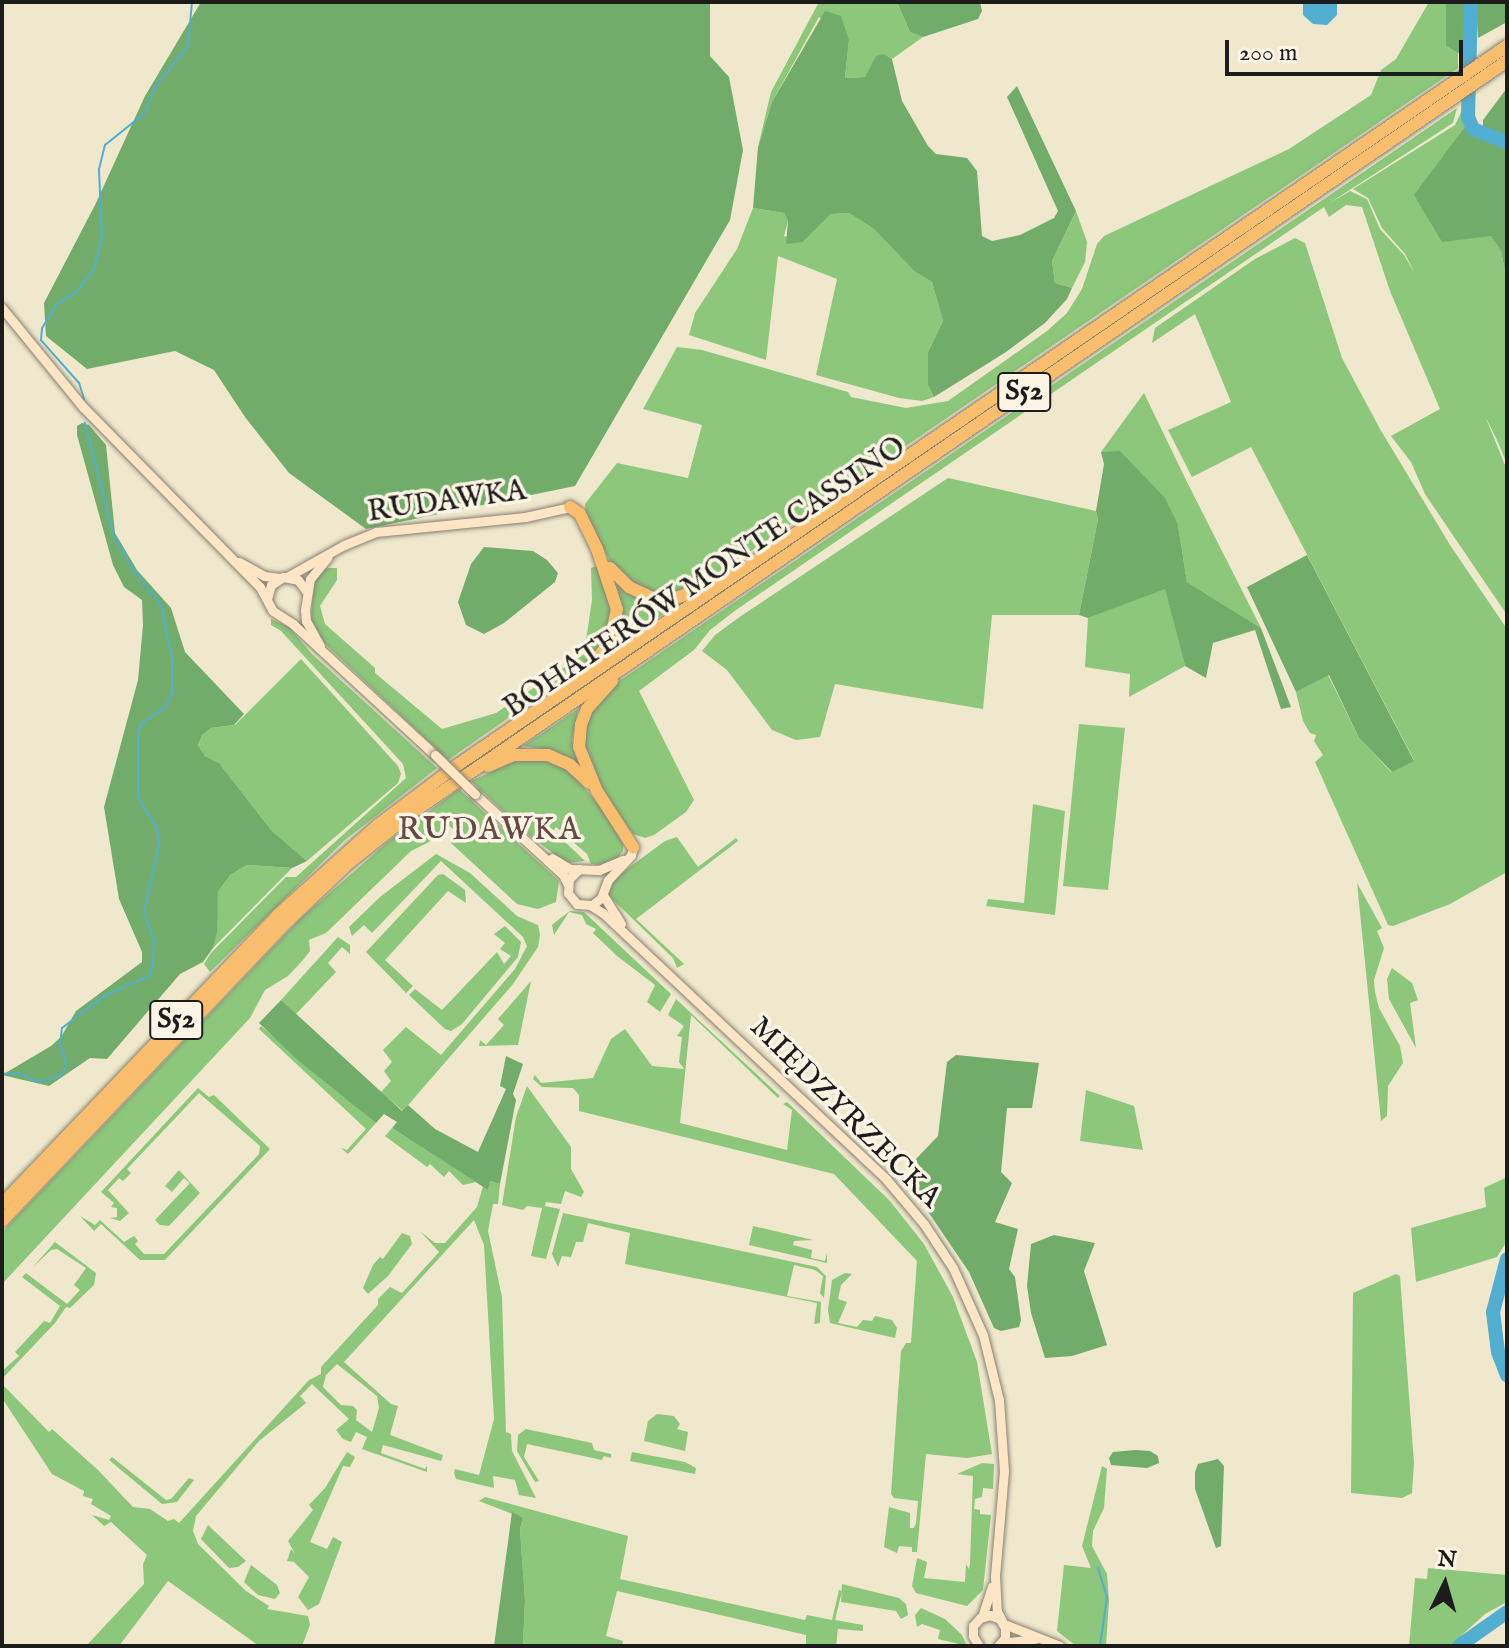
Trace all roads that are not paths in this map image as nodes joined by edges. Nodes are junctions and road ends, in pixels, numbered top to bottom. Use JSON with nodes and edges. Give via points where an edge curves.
{"nodes":[{"id":1,"x":1507,"y":46,"type":"edge"},
{"id":2,"x":1507,"y":61,"type":"edge"},
{"id":3,"x":2,"y":308,"type":"edge"},
{"id":4,"x":570,"y":507,"type":"joint"},
{"id":5,"x":597,"y":549,"type":"junction"},
{"id":6,"x":333,"y":551,"type":"junction"},
{"id":7,"x":225,"y":554,"type":"junction"},
{"id":8,"x":742,"y":570,"type":"junction"},
{"id":9,"x":284,"y":577,"type":"junction"},
{"id":10,"x":267,"y":599,"type":"junction"},
{"id":11,"x":307,"y":599,"type":"junction"},
{"id":12,"x":280,"y":616,"type":"junction"},
{"id":13,"x":637,"y":656,"type":"junction"},
{"id":14,"x":329,"y":657,"type":"junction"},
{"id":15,"x":573,"y":686,"type":"junction"},
{"id":16,"x":453,"y":783,"type":"junction"},
{"id":17,"x":597,"y":791,"type":"junction"},
{"id":18,"x":535,"y":848,"type":"junction"},
{"id":19,"x":631,"y":852,"type":"junction"},
{"id":20,"x":579,"y":869,"type":"junction"},
{"id":21,"x":595,"y":870,"type":"junction"},
{"id":22,"x":567,"y":886,"type":"junction"},
{"id":23,"x":604,"y":892,"type":"junction"},
{"id":24,"x":590,"y":905,"type":"junction"},
{"id":25,"x":638,"y":945,"type":"junction"},
{"id":26,"x":2,"y":1204,"type":"edge"},
{"id":27,"x":2,"y":1221,"type":"edge"},
{"id":28,"x":995,"y":1576,"type":"junction"},
{"id":29,"x":982,"y":1617,"type":"junction"},
{"id":30,"x":1003,"y":1622,"type":"junction"},
{"id":31,"x":1043,"y":1639,"type":"junction"},
{"id":32,"x":1000,"y":1645,"type":"edge"},
{"id":33,"x":979,"y":1646,"type":"edge"},
{"id":34,"x":1060,"y":1646,"type":"edge"}],
"edges":[{"from":1,"to":8,"type":"highway","name":"BOHATERÓW MONTE CASSINO","number":"S52"},
{"from":2,"to":13,"type":"highway","name":"BOHATERÓW MONTE CASSINO","number":"S52"},
{"from":3,"to":7,"type":"main road","via":[[83,407]]},
{"from":4,"to":5,"type":"highway","via":[[580,514]]},
{"from":4,"to":6,"type":"main road","name":"RUDAWKA","via":[[525,517],[385,531]]},
{"from":5,"to":8,"type":"highway","via":[[621,581],[655,599],[685,596]]},
{"from":5,"to":15,"type":"highway","via":[[615,594],[616,622],[605,650]]},
{"from":6,"to":9,"type":"main road","name":"RUDAWKA"},
{"from":6,"to":11,"type":"main road","name":"RUDAWKA","via":[[313,573]]},
{"from":7,"to":9,"type":"main road","via":[[261,574]]},
{"from":7,"to":10,"type":"main road"},
{"from":8,"to":15,"type":"highway","name":"BOHATERÓW MONTE CASSINO","number":"S52"},
{"from":9,"to":10,"type":"main road","via":[[271,585]]},
{"from":9,"to":11,"type":"main road","via":[[300,581]]},
{"from":10,"to":12,"type":"main road"},
{"from":11,"to":12,"type":"main road","via":[[295,615]]},
{"from":11,"to":14,"type":"main road","via":[[306,621]]},
{"from":12,"to":14,"type":"main road"},
{"from":13,"to":16,"type":"highway","name":"BOHATERÓW MONTE CASSINO","number":"S52"},
{"from":13,"to":17,"type":"highway","via":[[592,702],[581,725],[581,755]]},
{"from":14,"to":18,"type":"main road","bridge":true},
{"from":15,"to":26,"type":"highway","name":"BOHATERÓW MONTE CASSINO","number":"S52","via":[[415,796],[318,876]]},
{"from":16,"to":17,"type":"highway","via":[[506,758],[540,753],[570,765]]},
{"from":16,"to":27,"type":"highway","name":"BOHATERÓW MONTE CASSINO","number":"S52","via":[[350,862],[288,921]]},
{"from":17,"to":19,"type":"highway"},
{"from":18,"to":20,"type":"main road"},
{"from":18,"to":22,"type":"main road","via":[[564,876]]},
{"from":19,"to":21,"type":"main road"},
{"from":19,"to":23,"type":"main road"},
{"from":20,"to":21,"type":"main road"},
{"from":20,"to":22,"type":"main road"},
{"from":21,"to":23,"type":"main road"},
{"from":22,"to":24,"type":"main road","via":[[573,901]]},
{"from":23,"to":24,"type":"main road"},
{"from":23,"to":25,"type":"main road","name":"MIĘDZYRZECKA"},
{"from":24,"to":25,"type":"main road","name":"MIĘDZYRZECKA"},
{"from":25,"to":28,"type":"main road","name":"MIĘDZYRZECKA","via":[[886,1179],[953,1268],[983,1335],[999,1400],[1004,1471]]},
{"from":28,"to":29,"type":"main road","name":"MIĘDZYRZECKA"},
{"from":28,"to":30,"type":"main road","name":"MIĘDZYRZECKA","via":[[997,1611]]},
{"from":29,"to":30,"type":"main road"},
{"from":29,"to":33,"type":"main road","name":"MIĘDZYRZECKA","via":[[972,1631]]},
{"from":30,"to":31,"type":"main road"},
{"from":30,"to":32,"type":"main road","name":"MIĘDZYRZECKA","via":[[1006,1634]]},
{"from":31,"to":32,"type":"main road"},
{"from":31,"to":34,"type":"main road"}]}
